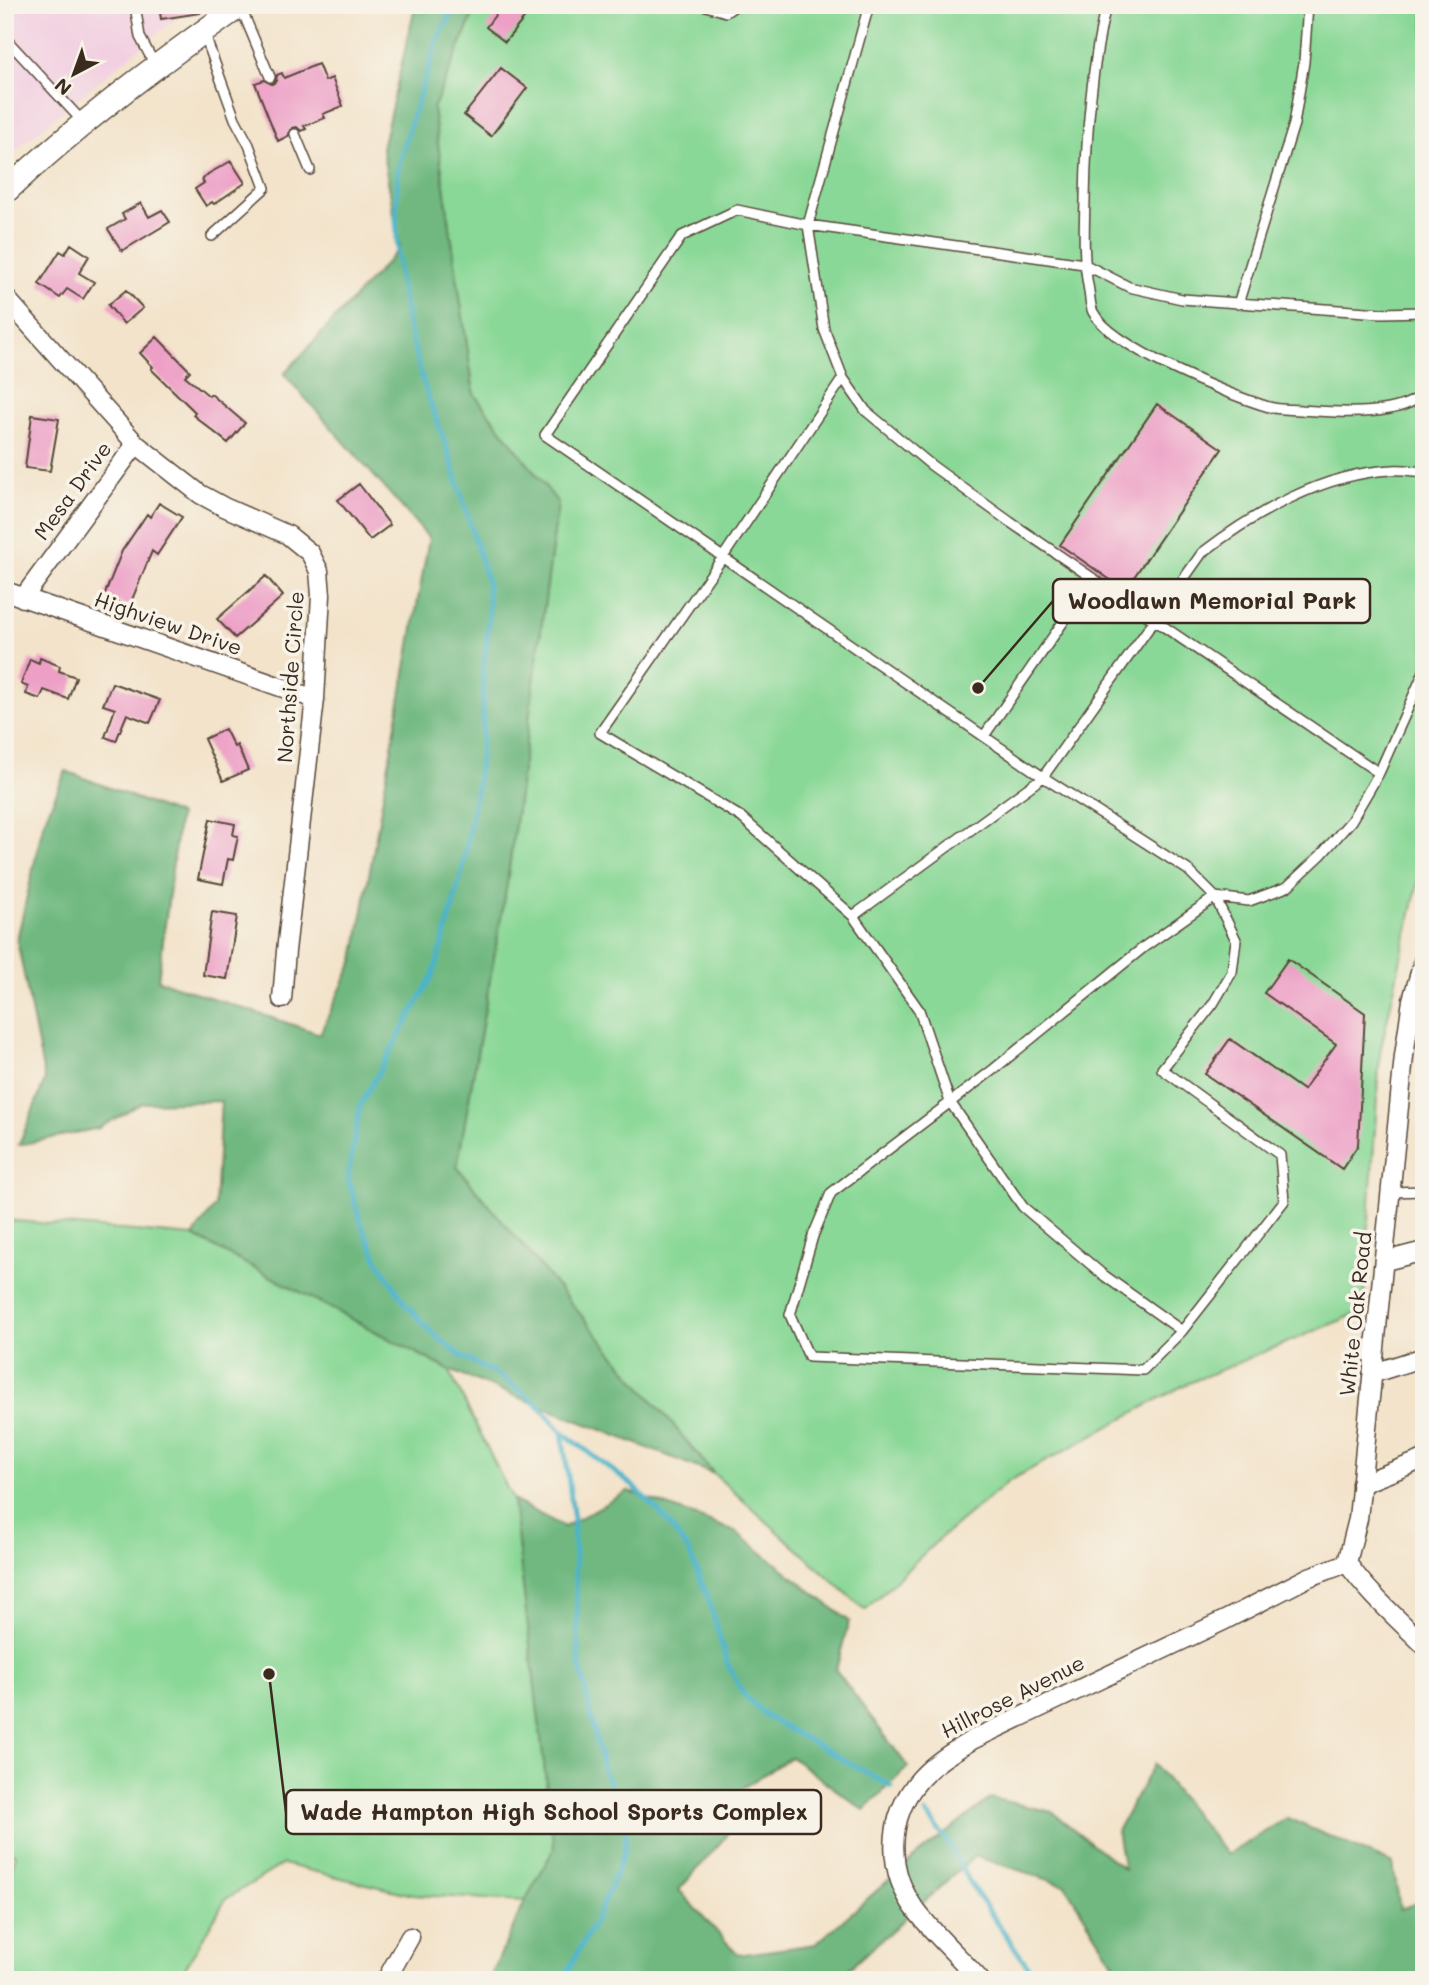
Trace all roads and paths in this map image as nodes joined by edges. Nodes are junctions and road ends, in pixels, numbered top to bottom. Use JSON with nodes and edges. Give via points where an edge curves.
{"nodes":[{"id":1,"x":135,"y":5,"type":"edge"},
{"id":2,"x":240,"y":5,"type":"edge"},
{"id":3,"x":703,"y":5,"type":"edge"},
{"id":4,"x":736,"y":5,"type":"edge"},
{"id":5,"x":869,"y":5,"type":"edge"},
{"id":6,"x":1106,"y":5,"type":"edge"},
{"id":7,"x":1308,"y":5,"type":"edge"},
{"id":8,"x":213,"y":19,"type":"edge"},
{"id":9,"x":5,"y":38,"type":"edge"},
{"id":10,"x":156,"y":66,"type":"junction"},
{"id":11,"x":270,"y":77,"type":"dead end"},
{"id":12,"x":84,"y":124,"type":"junction"},
{"id":13,"x":295,"y":134,"type":"dead end"},
{"id":14,"x":310,"y":170,"type":"dead end"},
{"id":15,"x":5,"y":192,"type":"edge"},
{"id":16,"x":808,"y":225,"type":"junction"},
{"id":17,"x":212,"y":236,"type":"dead end"},
{"id":18,"x":1084,"y":264,"type":"junction"},
{"id":19,"x":5,"y":297,"type":"edge"},
{"id":20,"x":1238,"y":304,"type":"junction"},
{"id":21,"x":1424,"y":312,"type":"edge"},
{"id":22,"x":843,"y":378,"type":"junction"},
{"id":23,"x":1424,"y":392,"type":"edge"},
{"id":24,"x":136,"y":444,"type":"junction"},
{"id":25,"x":1424,"y":472,"type":"edge"},
{"id":26,"x":723,"y":557,"type":"junction"},
{"id":27,"x":1093,"y":579,"type":"junction"},
{"id":28,"x":5,"y":591,"type":"edge"},
{"id":29,"x":23,"y":598,"type":"junction"},
{"id":30,"x":1155,"y":619,"type":"junction"},
{"id":31,"x":1424,"y":671,"type":"edge"},
{"id":32,"x":316,"y":699,"type":"junction"},
{"id":33,"x":984,"y":736,"type":"junction"},
{"id":34,"x":1379,"y":773,"type":"junction"},
{"id":35,"x":1043,"y":777,"type":"junction"},
{"id":36,"x":1215,"y":897,"type":"junction"},
{"id":37,"x":853,"y":916,"type":"junction"},
{"id":38,"x":1424,"y":959,"type":"edge"},
{"id":39,"x":282,"y":999,"type":"dead end"},
{"id":40,"x":950,"y":1102,"type":"junction"},
{"id":41,"x":1424,"y":1191,"type":"edge"},
{"id":42,"x":1391,"y":1192,"type":"junction"},
{"id":43,"x":1424,"y":1251,"type":"edge"},
{"id":44,"x":1385,"y":1261,"type":"junction"},
{"id":45,"x":1182,"y":1331,"type":"junction"},
{"id":46,"x":1424,"y":1357,"type":"edge"},
{"id":47,"x":1374,"y":1373,"type":"junction"},
{"id":48,"x":1424,"y":1459,"type":"edge"},
{"id":49,"x":1362,"y":1484,"type":"junction"},
{"id":50,"x":1347,"y":1563,"type":"junction"},
{"id":51,"x":1422,"y":1639,"type":"edge"},
{"id":52,"x":410,"y":1937,"type":"dead end"},
{"id":53,"x":386,"y":1980,"type":"edge"},
{"id":54,"x":980,"y":1980,"type":"edge"}],
"edges":[{"from":1,"to":10,"type":"lane","via":[[140,37]]},
{"from":2,"to":8,"type":"street"},
{"from":2,"to":11,"type":"lane"},
{"from":3,"to":4,"type":"lane","via":[[726,12]]},
{"from":5,"to":16,"type":"lane"},
{"from":6,"to":18,"type":"lane","via":[[1098,36],[1086,151]]},
{"from":7,"to":20,"type":"lane","via":[[1294,124]]},
{"from":8,"to":10,"type":"street"},
{"from":8,"to":17,"type":"lane","via":[[235,119],[265,188]]},
{"from":9,"to":12,"type":"lane"},
{"from":10,"to":12,"type":"street"},
{"from":12,"to":15,"type":"street"},
{"from":13,"to":14,"type":"lane"},
{"from":16,"to":18,"type":"lane"},
{"from":16,"to":22,"type":"lane","via":[[824,330]]},
{"from":16,"to":26,"type":"lane","via":[[737,211],[682,236],[545,435]]},
{"from":18,"to":20,"type":"lane","via":[[1129,287],[1182,299]]},
{"from":18,"to":23,"type":"lane","via":[[1093,312],[1115,335],[1198,380],[1271,408],[1360,413],[1390,409]]},
{"from":19,"to":24,"type":"street","name":"Northside Circle"},
{"from":20,"to":21,"type":"lane"},
{"from":22,"to":26,"type":"lane"},
{"from":22,"to":27,"type":"lane","via":[[866,411],[931,465]]},
{"from":24,"to":29,"type":"street","name":"Mesa Drive"},
{"from":24,"to":32,"type":"street","name":"Northside Circle","via":[[200,494],[288,535],[310,554],[321,587]]},
{"from":25,"to":30,"type":"lane","via":[[1392,470],[1348,477],[1268,508],[1202,553]]},
{"from":26,"to":33,"type":"lane"},
{"from":26,"to":37,"type":"lane","via":[[600,733],[741,817]]},
{"from":27,"to":30,"type":"lane"},
{"from":27,"to":33,"type":"lane"},
{"from":28,"to":29,"type":"street","name":"Highview Drive"},
{"from":29,"to":32,"type":"street","name":"Highview Drive"},
{"from":30,"to":34,"type":"lane"},
{"from":30,"to":35,"type":"lane"},
{"from":31,"to":34,"type":"lane"},
{"from":32,"to":39,"type":"street","name":"Northside Circle"},
{"from":33,"to":35,"type":"lane"},
{"from":34,"to":36,"type":"lane","via":[[1351,821],[1287,887],[1249,901]]},
{"from":35,"to":36,"type":"lane","via":[[1188,870]]},
{"from":35,"to":37,"type":"lane"},
{"from":36,"to":40,"type":"lane","via":[[1144,947]]},
{"from":36,"to":45,"type":"lane","via":[[1236,940],[1232,972],[1213,1004],[1161,1069],[1280,1155],[1284,1200]]},
{"from":37,"to":40,"type":"lane","via":[[919,1010]]},
{"from":38,"to":42,"type":"street","name":"White Oak Road","via":[[1404,1056]]},
{"from":40,"to":45,"type":"lane","via":[[1023,1207],[1102,1274]]},
{"from":40,"to":45,"type":"lane","via":[[831,1193],[790,1315],[808,1357],[1143,1370]]},
{"from":41,"to":42,"type":"lane"},
{"from":42,"to":44,"type":"street","name":"White Oak Road"},
{"from":43,"to":44,"type":"street"},
{"from":44,"to":47,"type":"street","name":"White Oak Road"},
{"from":46,"to":47,"type":"street"},
{"from":47,"to":49,"type":"street","name":"White Oak Road"},
{"from":48,"to":49,"type":"street"},
{"from":49,"to":50,"type":"street","name":"White Oak Road"},
{"from":50,"to":51,"type":"street","via":[[1388,1612]]},
{"from":50,"to":54,"type":"street","name":"Hillrose Avenue","via":[[972,1740],[919,1780],[903,1803],[895,1826],[898,1874],[918,1913]]},
{"from":52,"to":53,"type":"street"}]}
